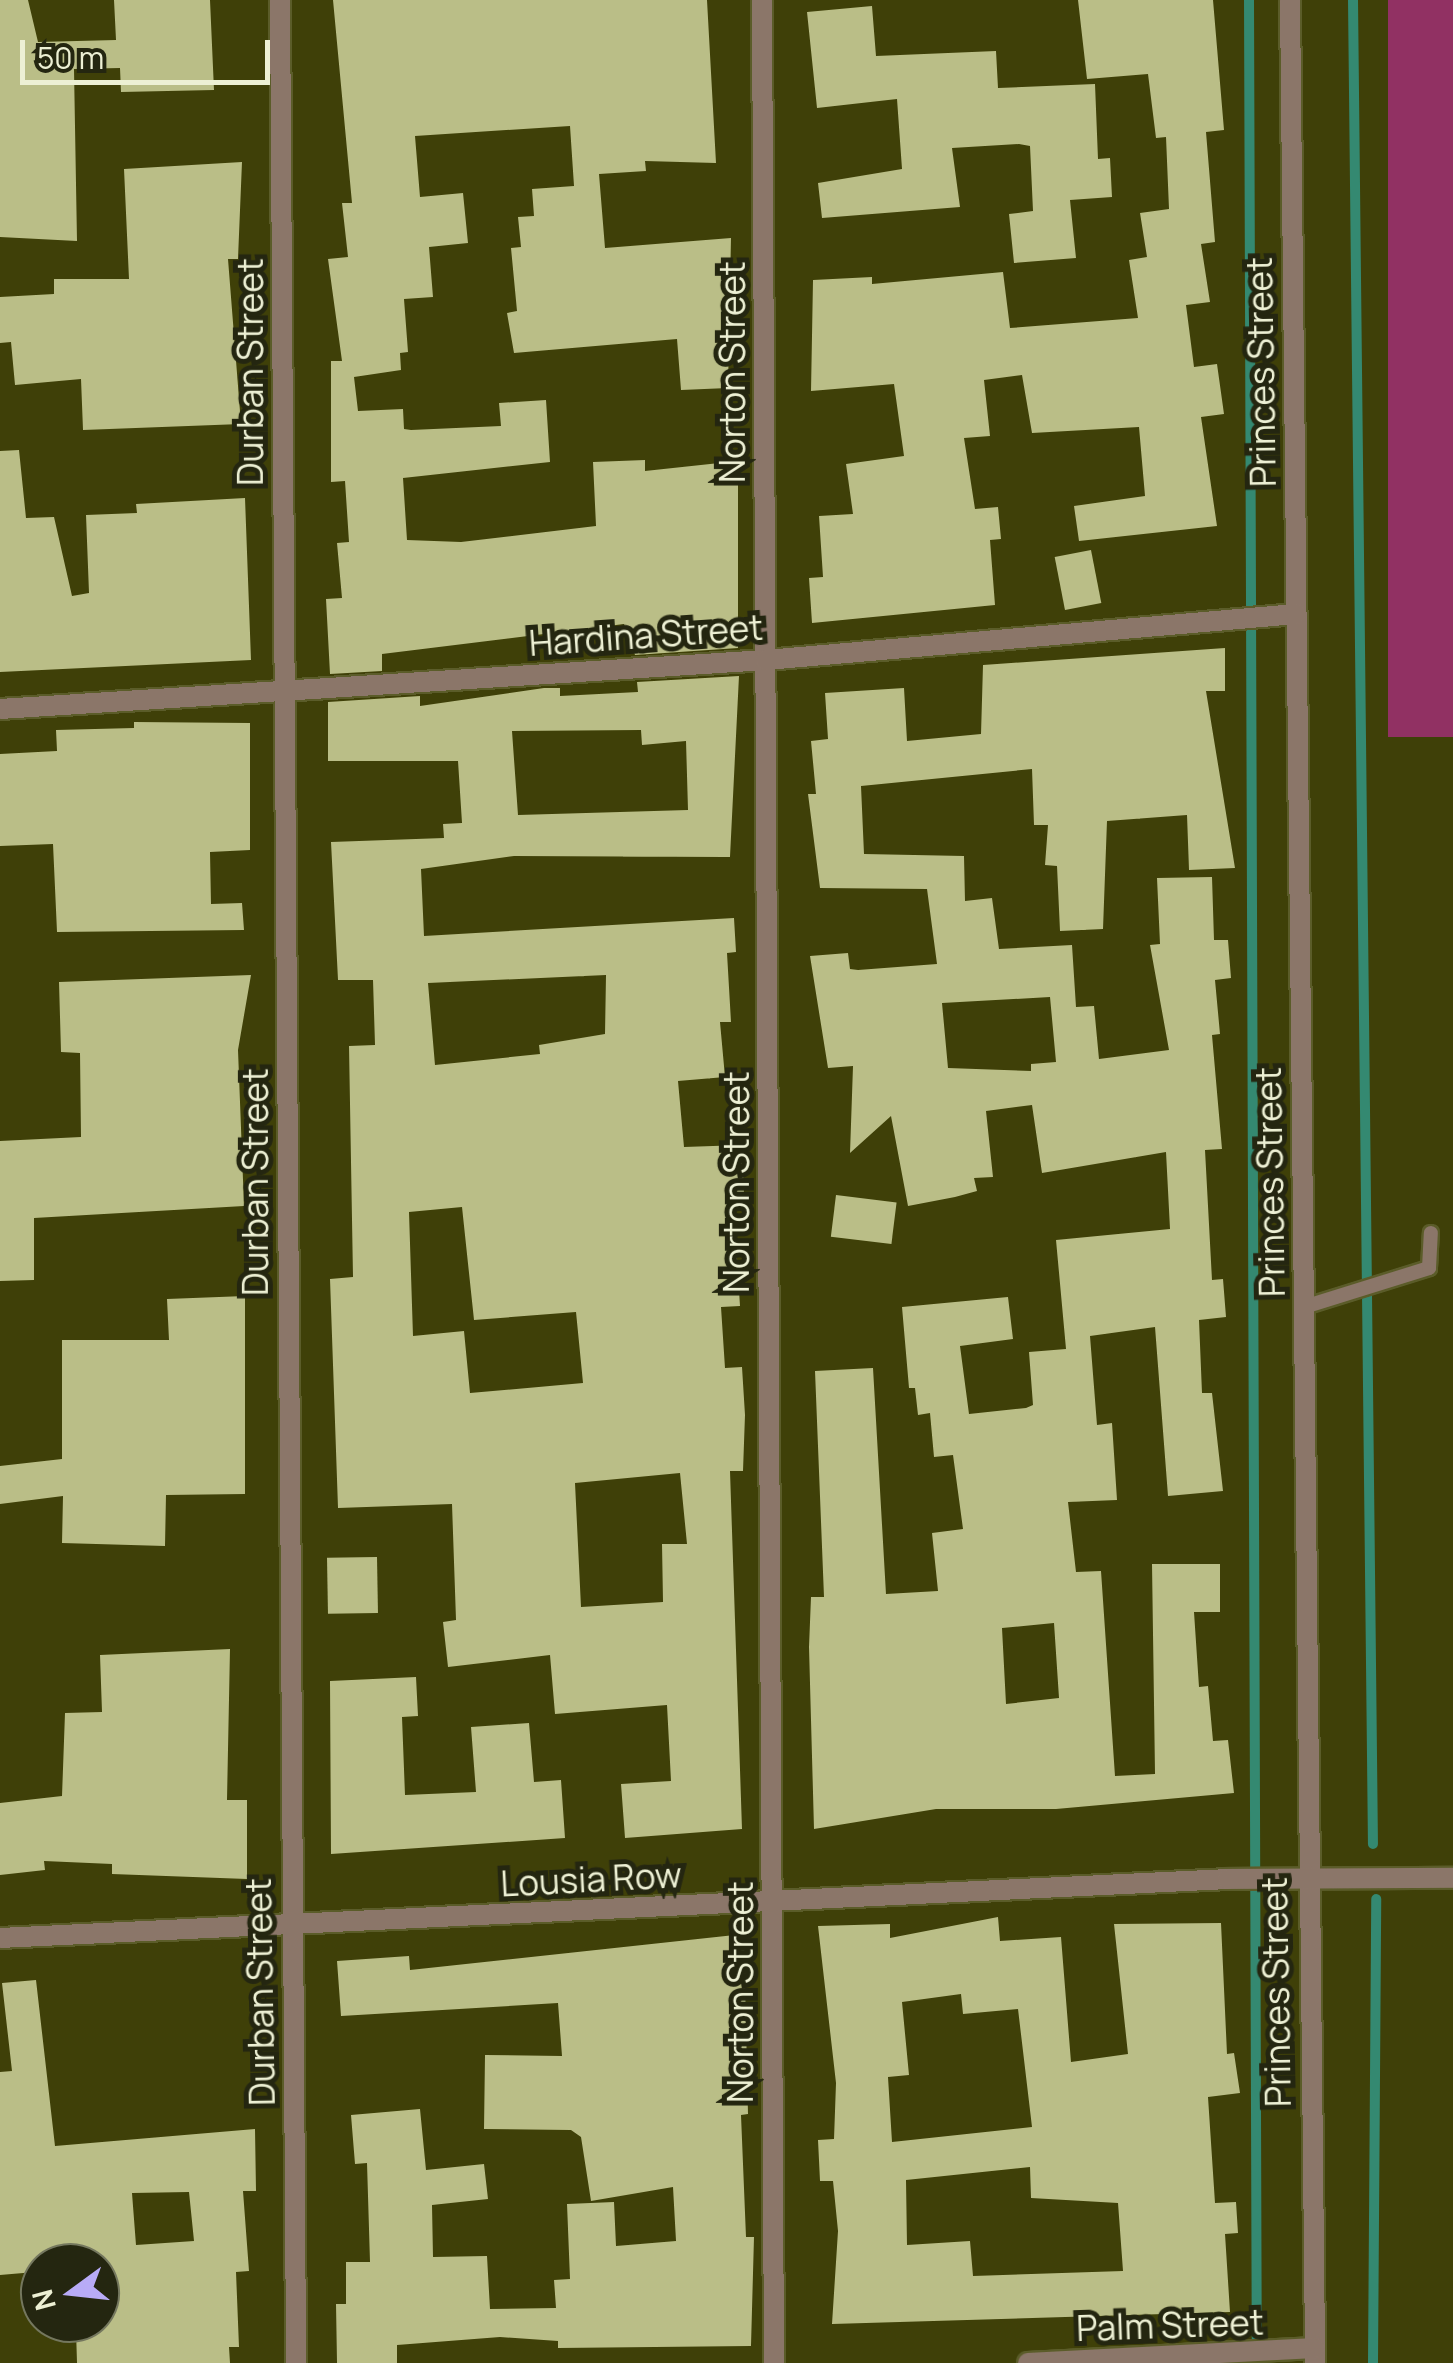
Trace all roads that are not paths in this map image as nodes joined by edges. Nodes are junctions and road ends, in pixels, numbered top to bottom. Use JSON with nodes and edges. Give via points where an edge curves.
{"nodes":[{"id":1,"x":280,"y":0,"type":"edge"},
{"id":2,"x":762,"y":0,"type":"edge"},
{"id":3,"x":1290,"y":0,"type":"edge"},
{"id":4,"x":1296,"y":614,"type":"junction"},
{"id":5,"x":766,"y":660,"type":"junction"},
{"id":6,"x":284,"y":691,"type":"junction"},
{"id":7,"x":0,"y":709,"type":"edge"},
{"id":8,"x":1431,"y":1233,"type":"dead end"},
{"id":9,"x":1304,"y":1307,"type":"junction"},
{"id":10,"x":1306,"y":1876,"type":"junction"},
{"id":11,"x":1453,"y":1878,"type":"edge"},
{"id":12,"x":772,"y":1901,"type":"junction"},
{"id":13,"x":291,"y":1927,"type":"junction"},
{"id":14,"x":0,"y":1938,"type":"edge"},
{"id":15,"x":1315,"y":2356,"type":"edge"},
{"id":16,"x":296,"y":2363,"type":"edge"},
{"id":17,"x":774,"y":2363,"type":"edge"},
{"id":18,"x":1028,"y":2363,"type":"edge"}],
"edges":[{"from":1,"to":6,"type":"street","name":"Durban Street"},
{"from":2,"to":5,"type":"street","name":"Norton Street"},
{"from":3,"to":4,"type":"street","name":"Princes Street"},
{"from":4,"to":5,"type":"street","name":"Hardina Street"},
{"from":4,"to":9,"type":"street","name":"Princes Street"},
{"from":5,"to":6,"type":"street","name":"Hardina Street"},
{"from":5,"to":12,"type":"street","name":"Norton Street"},
{"from":6,"to":7,"type":"street","name":"Hardina Street"},
{"from":6,"to":13,"type":"street","name":"Durban Street"},
{"from":8,"to":9,"type":"lane","via":[[1431,1266]]},
{"from":9,"to":10,"type":"street","name":"Princes Street"},
{"from":10,"to":11,"type":"street","name":"Lousia Row"},
{"from":10,"to":12,"type":"street","name":"Lousia Row"},
{"from":10,"to":15,"type":"street","name":"Princes Street"},
{"from":12,"to":13,"type":"street","name":"Lousia Row"},
{"from":12,"to":17,"type":"street","name":"Norton Street"},
{"from":13,"to":14,"type":"street","name":"Lousia Row"},
{"from":13,"to":16,"type":"street","name":"Durban Street"},
{"from":15,"to":18,"type":"street","name":"Palm Street"}]}
